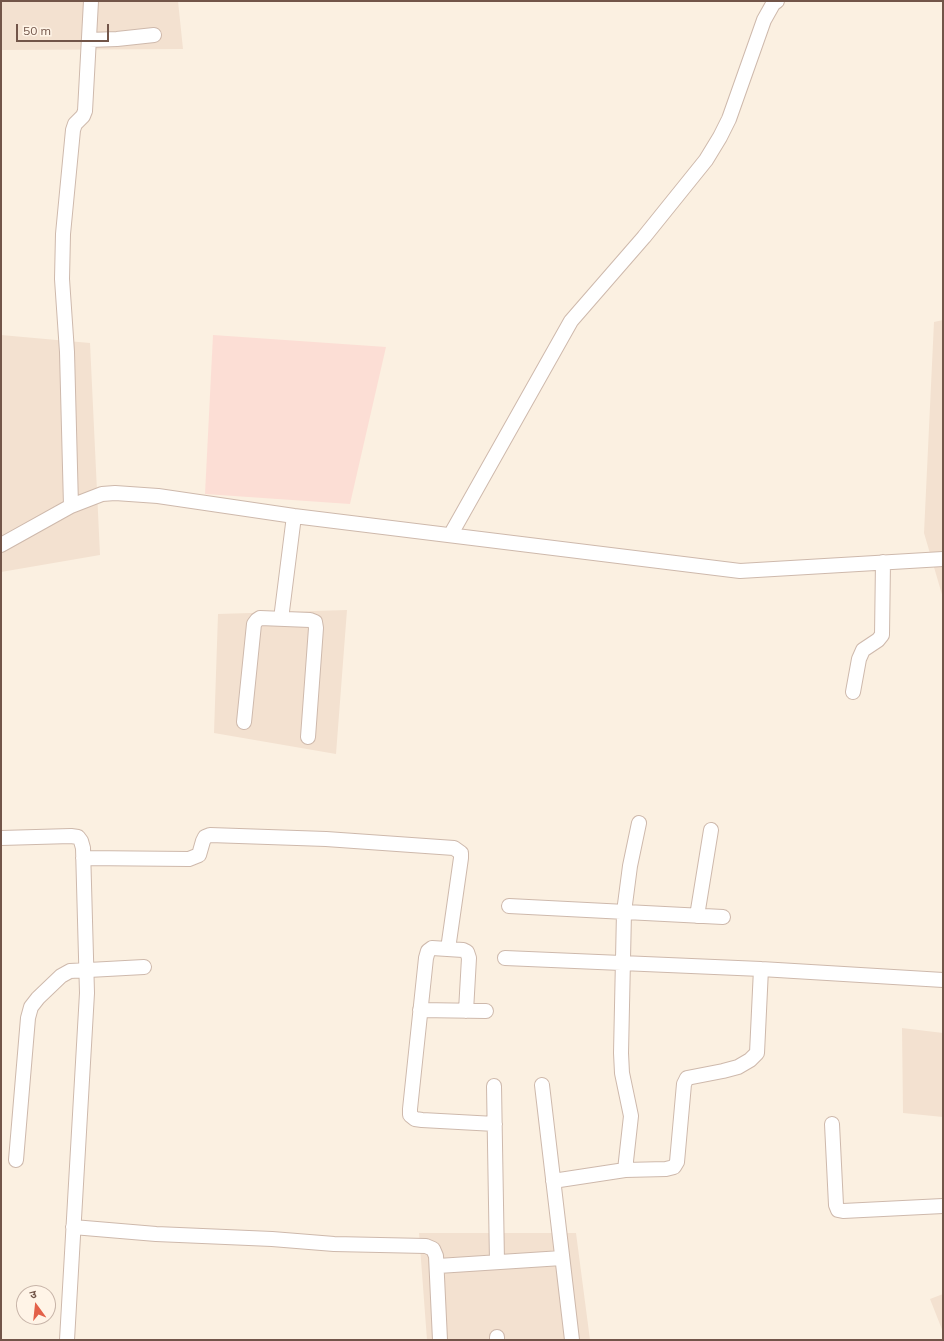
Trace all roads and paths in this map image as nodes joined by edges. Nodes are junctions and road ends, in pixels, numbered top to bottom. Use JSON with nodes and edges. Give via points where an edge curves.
{"nodes":[{"id":1,"x":91,"y":1,"type":"edge"},
{"id":2,"x":777,"y":1,"type":"edge"},
{"id":3,"x":154,"y":35,"type":"dead end"},
{"id":4,"x":88,"y":40,"type":"junction"},
{"id":5,"x":71,"y":506,"type":"junction"},
{"id":6,"x":294,"y":516,"type":"junction"},
{"id":7,"x":451,"y":534,"type":"junction"},
{"id":8,"x":1,"y":545,"type":"edge"},
{"id":9,"x":943,"y":559,"type":"edge"},
{"id":10,"x":883,"y":562,"type":"junction"},
{"id":11,"x":281,"y":619,"type":"junction"},
{"id":12,"x":853,"y":692,"type":"dead end"},
{"id":13,"x":244,"y":722,"type":"dead end"},
{"id":14,"x":308,"y":737,"type":"dead end"},
{"id":15,"x":640,"y":823,"type":"dead end"},
{"id":16,"x":712,"y":830,"type":"dead end"},
{"id":17,"x":1,"y":838,"type":"edge"},
{"id":18,"x":83,"y":858,"type":"junction"},
{"id":19,"x":508,"y":906,"type":"dead end"},
{"id":20,"x":624,"y":912,"type":"junction"},
{"id":21,"x":697,"y":916,"type":"junction"},
{"id":22,"x":723,"y":917,"type":"dead end"},
{"id":23,"x":448,"y":949,"type":"junction"},
{"id":24,"x":505,"y":958,"type":"dead end"},
{"id":25,"x":623,"y":962,"type":"junction"},
{"id":26,"x":144,"y":967,"type":"dead end"},
{"id":27,"x":761,"y":969,"type":"junction"},
{"id":28,"x":86,"y":970,"type":"junction"},
{"id":29,"x":943,"y":980,"type":"edge"},
{"id":30,"x":420,"y":1010,"type":"junction"},
{"id":31,"x":466,"y":1011,"type":"junction"},
{"id":32,"x":486,"y":1011,"type":"dead end"},
{"id":33,"x":542,"y":1084,"type":"dead end"},
{"id":34,"x":494,"y":1086,"type":"dead end"},
{"id":35,"x":495,"y":1124,"type":"junction"},
{"id":36,"x":832,"y":1124,"type":"dead end"},
{"id":37,"x":16,"y":1160,"type":"dead end"},
{"id":38,"x":626,"y":1170,"type":"junction"},
{"id":39,"x":553,"y":1181,"type":"junction"},
{"id":40,"x":943,"y":1206,"type":"edge"},
{"id":41,"x":73,"y":1227,"type":"junction"},
{"id":42,"x":562,"y":1258,"type":"junction"},
{"id":43,"x":497,"y":1262,"type":"junction"},
{"id":44,"x":438,"y":1266,"type":"junction"},
{"id":45,"x":67,"y":1340,"type":"edge"},
{"id":46,"x":440,"y":1340,"type":"edge"},
{"id":47,"x":572,"y":1340,"type":"edge"}],
"edges":[{"from":1,"to":4,"type":"street"},
{"from":2,"to":7,"type":"street","via":[[764,20],[729,119],[706,160],[649,232],[571,321]]},
{"from":3,"to":4,"type":"street"},
{"from":4,"to":5,"type":"street","via":[[85,111],[73,130],[63,234],[62,279],[67,352]]},
{"from":5,"to":6,"type":"street","via":[[102,494],[115,493],[158,496]]},
{"from":5,"to":8,"type":"street"},
{"from":6,"to":7,"type":"street"},
{"from":6,"to":11,"type":"street"},
{"from":7,"to":10,"type":"street","via":[[740,571]]},
{"from":9,"to":10,"type":"street"},
{"from":10,"to":12,"type":"street","via":[[882,635],[863,650]]},
{"from":11,"to":13,"type":"street","via":[[260,618],[254,624]]},
{"from":11,"to":14,"type":"street","via":[[315,622]]},
{"from":15,"to":20,"type":"street","via":[[630,866]]},
{"from":16,"to":21,"type":"street"},
{"from":17,"to":18,"type":"street","via":[[78,837],[83,848]]},
{"from":18,"to":23,"type":"street","via":[[189,859],[199,855],[203,841],[210,835],[326,839],[454,848],[461,853],[461,858]]},
{"from":18,"to":28,"type":"street"},
{"from":19,"to":20,"type":"street"},
{"from":20,"to":21,"type":"street"},
{"from":20,"to":25,"type":"street"},
{"from":21,"to":22,"type":"street"},
{"from":23,"to":30,"type":"street","via":[[432,948],[428,951]]},
{"from":23,"to":31,"type":"street","via":[[468,952]]},
{"from":24,"to":25,"type":"street"},
{"from":25,"to":27,"type":"street"},
{"from":25,"to":38,"type":"street","via":[[622,1073],[631,1116]]},
{"from":26,"to":28,"type":"street"},
{"from":27,"to":29,"type":"street"},
{"from":27,"to":38,"type":"street","via":[[757,1053],[738,1067],[687,1078],[684,1084],[677,1162],[674,1167]]},
{"from":28,"to":37,"type":"street","via":[[61,976],[31,1006]]},
{"from":28,"to":41,"type":"street","via":[[85,1033]]},
{"from":30,"to":31,"type":"street"},
{"from":30,"to":35,"type":"street","via":[[410,1115],[422,1120]]},
{"from":31,"to":32,"type":"street"},
{"from":33,"to":39,"type":"street"},
{"from":34,"to":35,"type":"street"},
{"from":35,"to":43,"type":"street"},
{"from":36,"to":40,"type":"street","via":[[838,1210]]},
{"from":38,"to":39,"type":"street"},
{"from":39,"to":42,"type":"street"},
{"from":41,"to":44,"type":"street","via":[[334,1244],[426,1246],[433,1249]]},
{"from":41,"to":45,"type":"street"},
{"from":42,"to":43,"type":"street"},
{"from":42,"to":47,"type":"street"},
{"from":43,"to":44,"type":"street"},
{"from":44,"to":46,"type":"street"}]}
